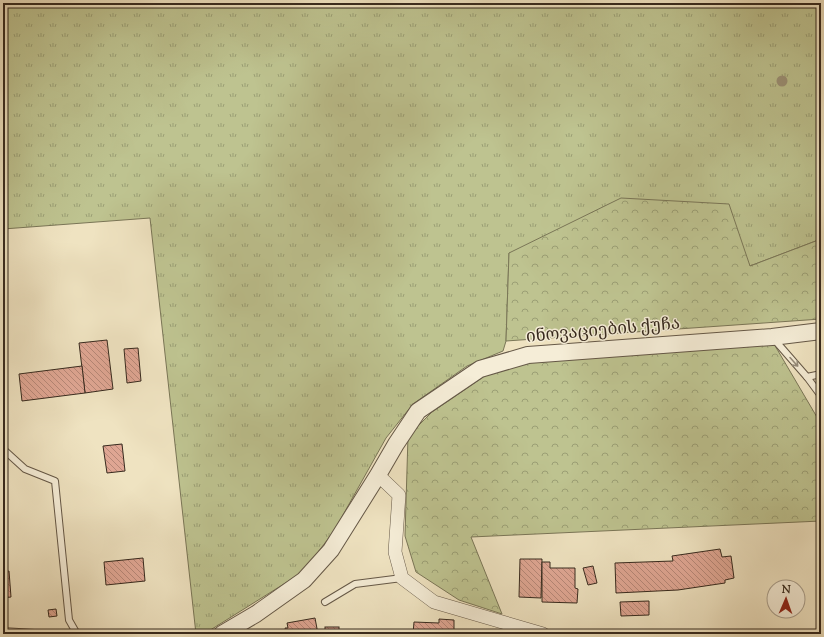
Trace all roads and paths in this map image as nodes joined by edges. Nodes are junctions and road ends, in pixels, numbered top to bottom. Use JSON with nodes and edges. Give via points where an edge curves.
{"nodes":[{"id":1,"x":821,"y":331,"type":"edge"},
{"id":2,"x":772,"y":337,"type":"junction"},
{"id":3,"x":821,"y":374,"type":"edge"},
{"id":4,"x":807,"y":377,"type":"junction"},
{"id":5,"x":821,"y":396,"type":"edge"},
{"id":6,"x":3,"y":449,"type":"edge"},
{"id":7,"x":378,"y":475,"type":"junction"},
{"id":8,"x":402,"y":578,"type":"junction"},
{"id":9,"x":325,"y":602,"type":"dead end"},
{"id":10,"x":3,"y":632,"type":"edge"},
{"id":11,"x":50,"y":634,"type":"edge"},
{"id":12,"x":77,"y":634,"type":"edge"},
{"id":13,"x":222,"y":634,"type":"edge"},
{"id":14,"x":543,"y":634,"type":"edge"}],
"edges":[{"from":1,"to":2,"type":"street","name":"ინოვაციების ქუჩა"},
{"from":2,"to":4,"type":"lane","one_way":true},
{"from":2,"to":7,"type":"street","name":"ინოვაციების ქუჩა","via":[[528,355],[480,369],[418,411]]},
{"from":3,"to":4,"type":"lane"},
{"from":4,"to":5,"type":"lane"},
{"from":6,"to":12,"type":"lane","via":[[25,468],[55,481],[69,620]]},
{"from":7,"to":8,"type":"street","via":[[399,495],[395,552]]},
{"from":7,"to":13,"type":"street","name":"ინოვაციების ქუჩა","via":[[331,550],[304,580]]},
{"from":8,"to":9,"type":"lane","via":[[355,584]]},
{"from":8,"to":14,"type":"street","via":[[434,602]]},
{"from":10,"to":11,"type":"lane"}]}
